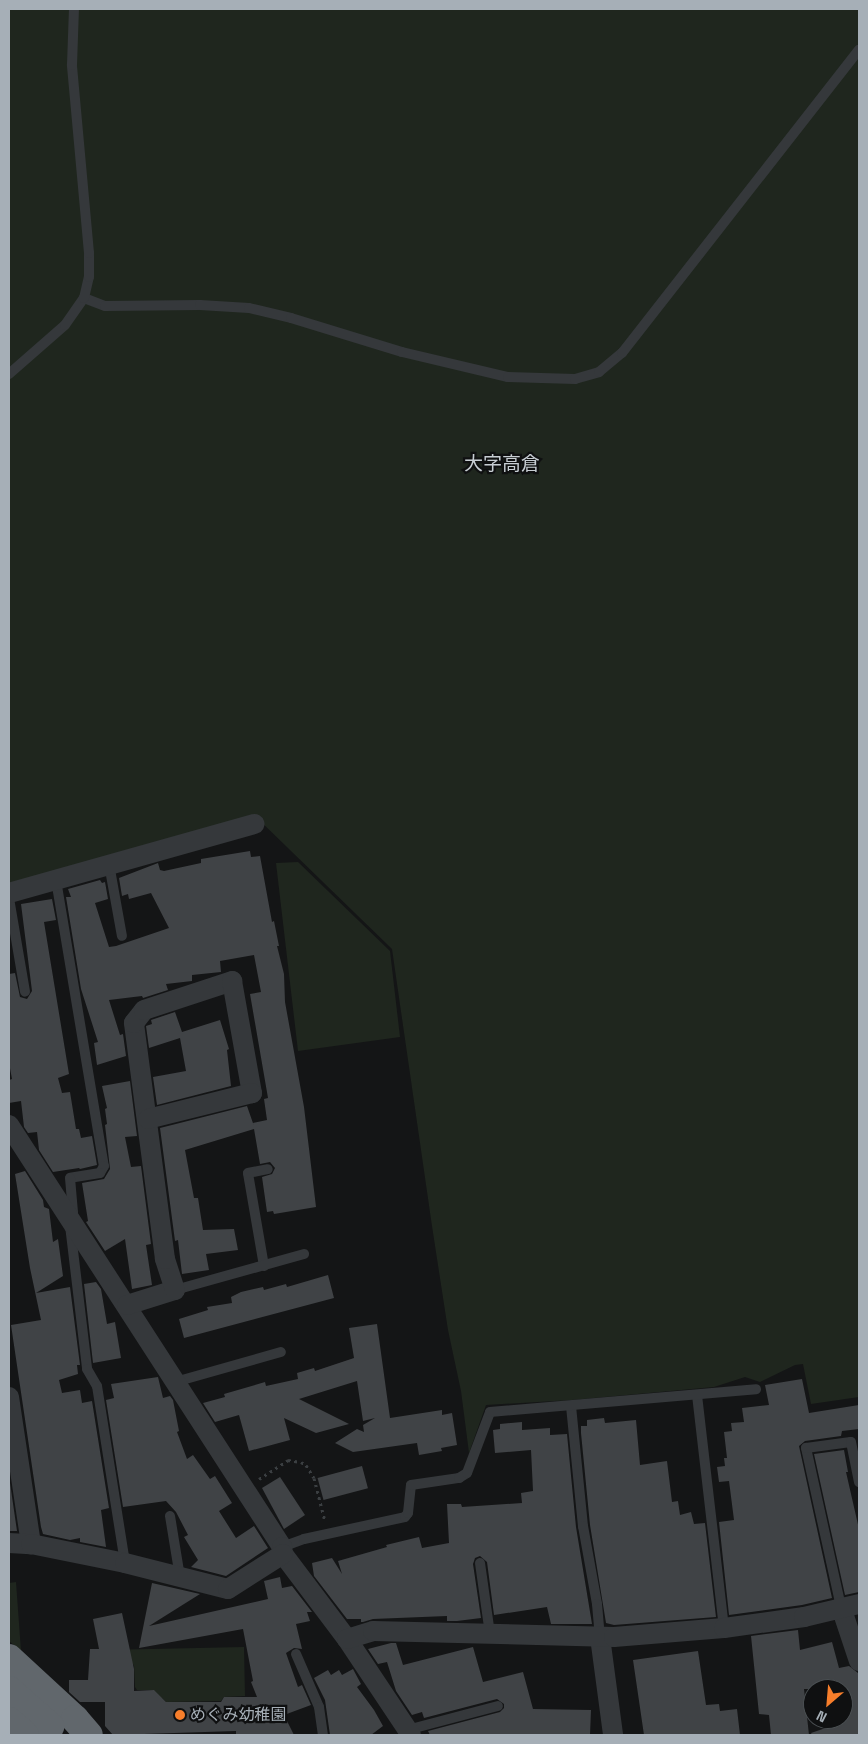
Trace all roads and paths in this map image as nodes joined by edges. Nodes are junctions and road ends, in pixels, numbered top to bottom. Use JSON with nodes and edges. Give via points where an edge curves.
{"nodes":[{"id":1,"x":74,"y":9,"type":"edge"},
{"id":2,"x":859,"y":50,"type":"edge"},
{"id":3,"x":84,"y":298,"type":"junction"},
{"id":4,"x":9,"y":374,"type":"edge"},
{"id":5,"x":254,"y":824,"type":"dead end"},
{"id":6,"x":110,"y":864,"type":"junction"},
{"id":7,"x":56,"y":880,"type":"junction"},
{"id":8,"x":9,"y":893,"type":"edge"},
{"id":9,"x":9,"y":898,"type":"edge"},
{"id":10,"x":122,"y":936,"type":"dead end"},
{"id":11,"x":25,"y":992,"type":"dead end"},
{"id":12,"x":148,"y":1119,"type":"junction"},
{"id":13,"x":9,"y":1125,"type":"edge"},
{"id":14,"x":17,"y":1151,"type":"edge"},
{"id":15,"x":268,"y":1170,"type":"dead end"},
{"id":16,"x":69,"y":1217,"type":"junction"},
{"id":17,"x":304,"y":1254,"type":"dead end"},
{"id":18,"x":264,"y":1266,"type":"junction"},
{"id":19,"x":175,"y":1290,"type":"junction"},
{"id":20,"x":127,"y":1305,"type":"junction"},
{"id":21,"x":281,"y":1352,"type":"dead end"},
{"id":22,"x":175,"y":1382,"type":"junction"},
{"id":23,"x":756,"y":1389,"type":"dead end"},
{"id":24,"x":697,"y":1395,"type":"junction"},
{"id":25,"x":9,"y":1397,"type":"edge"},
{"id":26,"x":571,"y":1406,"type":"junction"},
{"id":27,"x":859,"y":1482,"type":"edge"},
{"id":28,"x":244,"y":1489,"type":"junction"},
{"id":29,"x":170,"y":1516,"type":"dead end"},
{"id":30,"x":328,"y":1534,"type":"junction"},
{"id":31,"x":9,"y":1543,"type":"edge"},
{"id":32,"x":31,"y":1544,"type":"junction"},
{"id":33,"x":283,"y":1550,"type":"junction"},
{"id":34,"x":125,"y":1563,"type":"junction"},
{"id":35,"x":480,"y":1563,"type":"dead end"},
{"id":36,"x":180,"y":1577,"type":"junction"},
{"id":37,"x":850,"y":1606,"type":"edge"},
{"id":38,"x":724,"y":1628,"type":"junction"},
{"id":39,"x":490,"y":1634,"type":"junction"},
{"id":40,"x":600,"y":1637,"type":"junction"},
{"id":41,"x":347,"y":1639,"type":"junction"},
{"id":42,"x":296,"y":1654,"type":"dead end"},
{"id":43,"x":9,"y":1658,"type":"edge"},
{"id":44,"x":859,"y":1661,"type":"edge"},
{"id":45,"x":9,"y":1690,"type":"edge"},
{"id":46,"x":498,"y":1706,"type":"dead end"},
{"id":47,"x":9,"y":1722,"type":"edge"},
{"id":48,"x":60,"y":1730,"type":"edge"},
{"id":49,"x":409,"y":1733,"type":"edge"},
{"id":50,"x":323,"y":1735,"type":"edge"},
{"id":51,"x":613,"y":1735,"type":"edge"}],
"edges":[{"from":1,"to":3,"type":"lane","via":[[72,64],[89,253],[89,277]]},
{"from":2,"to":3,"type":"lane","via":[[622,353],[599,372],[575,379],[508,377],[402,352],[249,308],[105,306]]},
{"from":3,"to":4,"type":"lane","via":[[65,325]]},
{"from":5,"to":6,"type":"street"},
{"from":6,"to":7,"type":"street"},
{"from":6,"to":10,"type":"lane"},
{"from":7,"to":8,"type":"street"},
{"from":7,"to":16,"type":"lane","via":[[104,1166],[100,1173],[70,1178],[73,1213]]},
{"from":9,"to":11,"type":"lane"},
{"from":12,"to":12,"type":"street","via":[[134,1024],[144,1010],[232,980],[252,1093]]},
{"from":12,"to":19,"type":"street","via":[[165,1259]]},
{"from":13,"to":14,"type":"street"},
{"from":14,"to":16,"type":"street"},
{"from":15,"to":18,"type":"lane","via":[[248,1173]]},
{"from":16,"to":20,"type":"street"},
{"from":16,"to":34,"type":"lane","via":[[87,1369],[97,1386]]},
{"from":17,"to":18,"type":"lane"},
{"from":18,"to":19,"type":"lane"},
{"from":19,"to":20,"type":"street"},
{"from":20,"to":22,"type":"street"},
{"from":21,"to":22,"type":"lane"},
{"from":22,"to":28,"type":"street"},
{"from":23,"to":24,"type":"lane"},
{"from":24,"to":26,"type":"lane"},
{"from":24,"to":38,"type":"lane"},
{"from":25,"to":32,"type":"street"},
{"from":26,"to":30,"type":"lane","via":[[490,1412],[468,1473],[412,1485],[405,1517]]},
{"from":26,"to":40,"type":"lane","via":[[582,1516]]},
{"from":27,"to":37,"type":"lane","via":[[850,1442],[806,1448]]},
{"from":28,"to":30,"type":"path","via":[[288,1460],[301,1462],[310,1471],[316,1486]]},
{"from":28,"to":33,"type":"street"},
{"from":29,"to":36,"type":"lane"},
{"from":30,"to":33,"type":"lane"},
{"from":31,"to":32,"type":"street"},
{"from":32,"to":34,"type":"street"},
{"from":33,"to":36,"type":"street","via":[[228,1589]]},
{"from":33,"to":41,"type":"street"},
{"from":34,"to":36,"type":"street"},
{"from":35,"to":39,"type":"lane"},
{"from":37,"to":38,"type":"street","via":[[804,1617]]},
{"from":37,"to":44,"type":"street"},
{"from":38,"to":40,"type":"street"},
{"from":39,"to":40,"type":"street"},
{"from":39,"to":41,"type":"street","via":[[373,1631]]},
{"from":40,"to":51,"type":"street"},
{"from":41,"to":49,"type":"street"},
{"from":42,"to":50,"type":"lane","via":[[320,1707]]},
{"from":43,"to":48,"type":"highway"},
{"from":45,"to":48,"type":"highway"},
{"from":46,"to":49,"type":"lane"},
{"from":47,"to":48,"type":"highway"}]}
